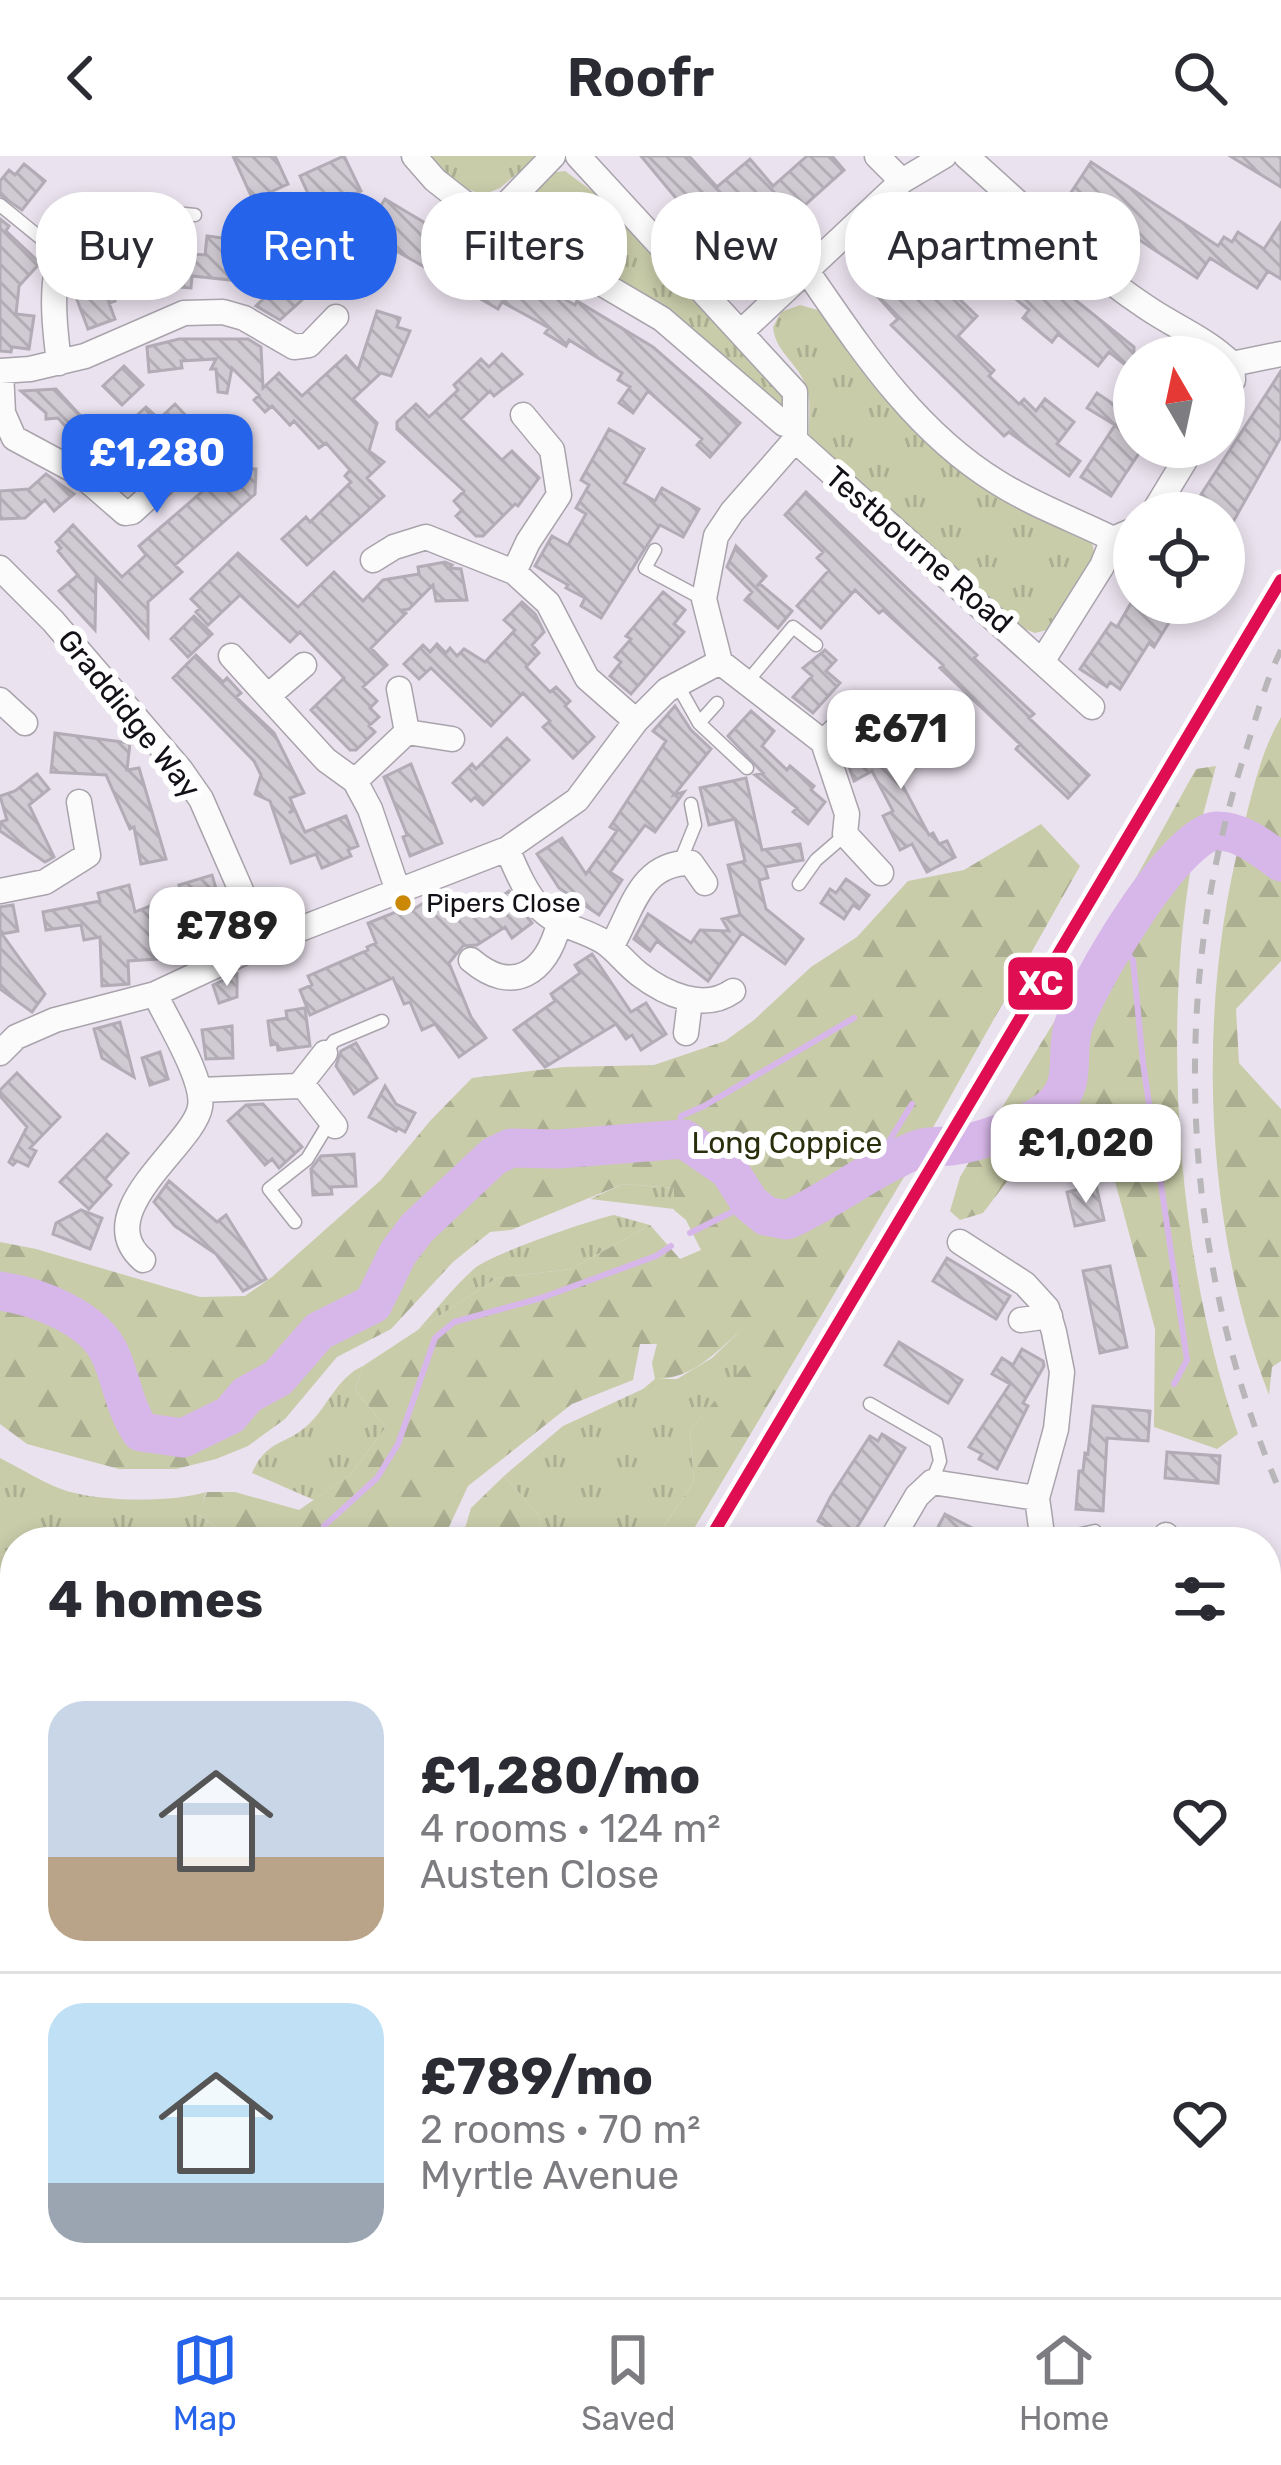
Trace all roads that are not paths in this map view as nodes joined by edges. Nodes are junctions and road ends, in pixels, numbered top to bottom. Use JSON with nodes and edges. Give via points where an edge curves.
{"nodes":[{"id":1,"x":414,"y":156,"type":"edge"},
{"id":2,"x":553,"y":156,"type":"edge"},
{"id":3,"x":578,"y":156,"type":"edge"},
{"id":4,"x":877,"y":156,"type":"edge"},
{"id":5,"x":944,"y":156,"type":"edge"},
{"id":6,"x":966,"y":156,"type":"edge"},
{"id":7,"x":902,"y":181,"type":"junction"},
{"id":8,"x":452,"y":192,"type":"edge"},
{"id":9,"x":518,"y":192,"type":"edge"},
{"id":10,"x":0,"y":206,"type":"edge"},
{"id":11,"x":36,"y":235,"type":"edge"},
{"id":12,"x":821,"y":258,"type":"edge"},
{"id":13,"x":821,"y":291,"type":"edge"},
{"id":14,"x":627,"y":299,"type":"edge"},
{"id":15,"x":54,"y":300,"type":"edge"},
{"id":16,"x":776,"y":300,"type":"edge"},
{"id":17,"x":336,"y":317,"type":"dead end"},
{"id":18,"x":742,"y":331,"type":"junction"},
{"id":19,"x":1195,"y":336,"type":"edge"},
{"id":20,"x":1281,"y":354,"type":"edge"},
{"id":21,"x":1245,"y":361,"type":"edge"},
{"id":22,"x":59,"y":364,"type":"junction"},
{"id":23,"x":1,"y":371,"type":"edge"},
{"id":24,"x":523,"y":416,"type":"dead end"},
{"id":25,"x":790,"y":432,"type":"junction"},
{"id":26,"x":168,"y":479,"type":"dead end"},
{"id":27,"x":1113,"y":530,"type":"edge"},
{"id":28,"x":655,"y":550,"type":"dead end"},
{"id":29,"x":1113,"y":550,"type":"edge"},
{"id":30,"x":373,"y":560,"type":"dead end"},
{"id":31,"x":0,"y":568,"type":"edge"},
{"id":32,"x":514,"y":572,"type":"junction"},
{"id":33,"x":704,"y":599,"type":"junction"},
{"id":34,"x":816,"y":645,"type":"dead end"},
{"id":35,"x":231,"y":656,"type":"dead end"},
{"id":36,"x":1043,"y":660,"type":"junction"},
{"id":37,"x":720,"y":662,"type":"junction"},
{"id":38,"x":304,"y":665,"type":"dead end"},
{"id":39,"x":746,"y":682,"type":"junction"},
{"id":40,"x":677,"y":683,"type":"junction"},
{"id":41,"x":399,"y":689,"type":"dead end"},
{"id":42,"x":268,"y":696,"type":"junction"},
{"id":43,"x":0,"y":700,"type":"edge"},
{"id":44,"x":717,"y":703,"type":"dead end"},
{"id":45,"x":1092,"y":706,"type":"dead end"},
{"id":46,"x":902,"y":717,"type":"dead end"},
{"id":47,"x":636,"y":721,"type":"junction"},
{"id":48,"x":26,"y":723,"type":"dead end"},
{"id":49,"x":698,"y":723,"type":"junction"},
{"id":50,"x":407,"y":732,"type":"junction"},
{"id":51,"x":452,"y":739,"type":"dead end"},
{"id":52,"x":823,"y":742,"type":"junction"},
{"id":53,"x":747,"y":768,"type":"dead end"},
{"id":54,"x":355,"y":781,"type":"junction"},
{"id":55,"x":79,"y":802,"type":"dead end"},
{"id":56,"x":691,"y":804,"type":"dead end"},
{"id":57,"x":845,"y":834,"type":"junction"},
{"id":58,"x":507,"y":849,"type":"junction"},
{"id":59,"x":679,"y":863,"type":"junction"},
{"id":60,"x":881,"y":873,"type":"dead end"},
{"id":61,"x":705,"y":883,"type":"dead end"},
{"id":62,"x":799,"y":884,"type":"dead end"},
{"id":63,"x":398,"y":890,"type":"junction"},
{"id":64,"x":0,"y":891,"type":"edge"},
{"id":65,"x":559,"y":924,"type":"junction"},
{"id":66,"x":264,"y":943,"type":"junction"},
{"id":67,"x":611,"y":947,"type":"junction"},
{"id":68,"x":471,"y":960,"type":"dead end"},
{"id":69,"x":733,"y":991,"type":"dead end"},
{"id":70,"x":155,"y":994,"type":"junction"},
{"id":71,"x":690,"y":1001,"type":"junction"},
{"id":72,"x":382,"y":1021,"type":"dead end"},
{"id":73,"x":686,"y":1034,"type":"dead end"},
{"id":74,"x":5,"y":1037,"type":"edge"},
{"id":75,"x":325,"y":1053,"type":"joint"},
{"id":76,"x":299,"y":1086,"type":"junction"},
{"id":77,"x":200,"y":1090,"type":"junction"},
{"id":78,"x":332,"y":1123,"type":"joint"},
{"id":79,"x":295,"y":1222,"type":"dead end"},
{"id":80,"x":960,"y":1242,"type":"dead end"},
{"id":81,"x":143,"y":1260,"type":"dead end"},
{"id":82,"x":1050,"y":1316,"type":"junction"},
{"id":83,"x":1021,"y":1320,"type":"dead end"},
{"id":84,"x":870,"y":1404,"type":"dead end"},
{"id":85,"x":932,"y":1482,"type":"junction"},
{"id":86,"x":1037,"y":1498,"type":"junction"},
{"id":87,"x":899,"y":1527,"type":"edge"},
{"id":88,"x":1042,"y":1527,"type":"edge"}],
"edges":[{"from":1,"to":8,"type":"street","name":"Testbourne Road"},
{"from":2,"to":9,"type":"street"},
{"from":3,"to":18,"type":"street"},
{"from":4,"to":7,"type":"street"},
{"from":5,"to":7,"type":"street"},
{"from":6,"to":19,"type":"street","via":[[1145,307]]},
{"from":7,"to":12,"type":"street"},
{"from":10,"to":11,"type":"lane"},
{"from":13,"to":27,"type":"street","via":[[877,372],[956,452],[998,483]]},
{"from":14,"to":25,"type":"street","name":"Testbourne Road","via":[[662,319]]},
{"from":15,"to":22,"type":"street"},
{"from":16,"to":18,"type":"street"},
{"from":17,"to":22,"type":"street","via":[[309,345],[294,347],[244,318],[184,313]]},
{"from":18,"to":25,"type":"street","via":[[795,392]]},
{"from":20,"to":21,"type":"street"},
{"from":22,"to":23,"type":"street"},
{"from":23,"to":26,"type":"street","via":[[3,413],[14,438],[79,473],[125,513]]},
{"from":24,"to":32,"type":"street","via":[[552,450],[559,495]]},
{"from":25,"to":33,"type":"street","via":[[716,536]]},
{"from":25,"to":36,"type":"street","name":"Testbourne Road"},
{"from":28,"to":33,"type":"lane","via":[[645,568]]},
{"from":29,"to":36,"type":"street","name":"Testbourne Road"},
{"from":30,"to":32,"type":"street","via":[[426,537]]},
{"from":31,"to":66,"type":"street","name":"Graddidge Way","via":[[180,769]]},
{"from":32,"to":47,"type":"street","via":[[548,602],[587,678]]},
{"from":33,"to":37,"type":"street"},
{"from":34,"to":39,"type":"lane","via":[[793,627]]},
{"from":35,"to":42,"type":"street"},
{"from":36,"to":45,"type":"street","name":"Testbourne Road"},
{"from":37,"to":39,"type":"street"},
{"from":37,"to":40,"type":"street"},
{"from":38,"to":42,"type":"street"},
{"from":39,"to":52,"type":"street"},
{"from":40,"to":47,"type":"street"},
{"from":40,"to":49,"type":"lane"},
{"from":41,"to":50,"type":"street"},
{"from":42,"to":54,"type":"street"},
{"from":43,"to":48,"type":"street"},
{"from":44,"to":49,"type":"lane"},
{"from":46,"to":52,"type":"street","via":[[871,705]]},
{"from":47,"to":58,"type":"street","via":[[577,800]]},
{"from":49,"to":53,"type":"lane"},
{"from":50,"to":51,"type":"street"},
{"from":50,"to":54,"type":"street"},
{"from":52,"to":57,"type":"street","via":[[847,814]]},
{"from":54,"to":63,"type":"street"},
{"from":55,"to":64,"type":"street","via":[[88,855],[45,882]]},
{"from":56,"to":59,"type":"lane","via":[[693,836]]},
{"from":57,"to":60,"type":"street"},
{"from":57,"to":62,"type":"lane"},
{"from":58,"to":63,"type":"street"},
{"from":58,"to":65,"type":"street","via":[[540,909]]},
{"from":59,"to":61,"type":"street","via":[[691,863]]},
{"from":59,"to":67,"type":"street","via":[[642,884]]},
{"from":63,"to":66,"type":"street"},
{"from":65,"to":67,"type":"street"},
{"from":65,"to":68,"type":"street","via":[[528,974],[502,979]]},
{"from":66,"to":70,"type":"street"},
{"from":67,"to":71,"type":"street","via":[[640,976]]},
{"from":69,"to":71,"type":"street"},
{"from":70,"to":74,"type":"street"},
{"from":70,"to":77,"type":"street"},
{"from":71,"to":73,"type":"street"},
{"from":72,"to":75,"type":"lane","via":[[334,1041]]},
{"from":75,"to":76,"type":"street"},
{"from":76,"to":77,"type":"street"},
{"from":76,"to":78,"type":"street"},
{"from":77,"to":81,"type":"street","via":[[195,1120],[134,1207],[131,1240]]},
{"from":78,"to":79,"type":"lane","via":[[307,1159],[269,1189]]},
{"from":80,"to":82,"type":"street","via":[[1025,1284]]},
{"from":82,"to":83,"type":"street"},
{"from":82,"to":86,"type":"street","via":[[1062,1372]]},
{"from":84,"to":85,"type":"lane","via":[[936,1442]]},
{"from":85,"to":86,"type":"street"},
{"from":85,"to":87,"type":"street"},
{"from":86,"to":88,"type":"street"}]}
